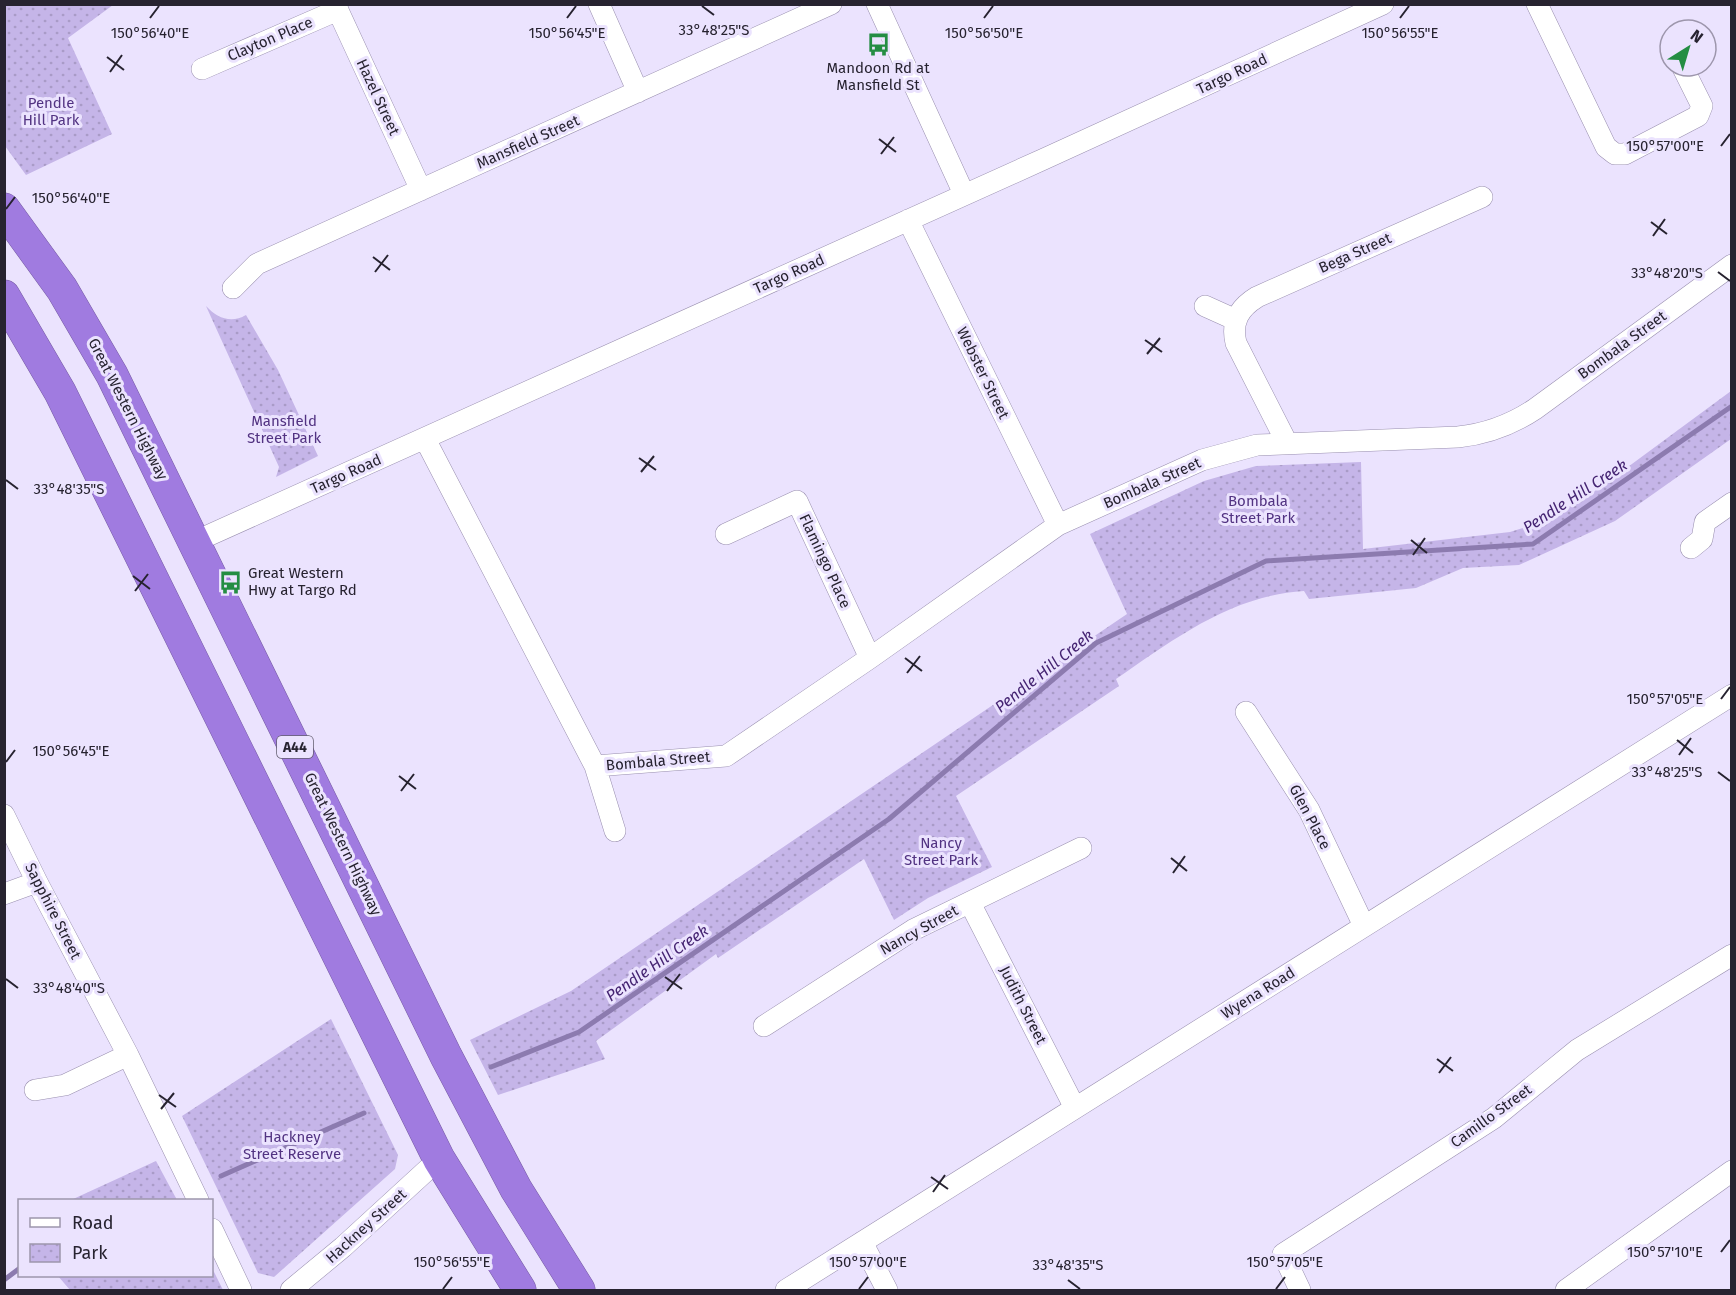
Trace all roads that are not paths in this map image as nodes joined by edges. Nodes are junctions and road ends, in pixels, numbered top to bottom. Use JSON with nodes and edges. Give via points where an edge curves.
{"nodes":[{"id":1,"x":599,"y":4,"type":"edge"},
{"id":2,"x":831,"y":4,"type":"edge"},
{"id":3,"x":877,"y":4,"type":"edge"},
{"id":4,"x":1383,"y":4,"type":"edge"},
{"id":5,"x":1538,"y":4,"type":"edge"},
{"id":6,"x":337,"y":7,"type":"edge"},
{"id":7,"x":202,"y":69,"type":"dead end"},
{"id":8,"x":1688,"y":78,"type":"edge"},
{"id":9,"x":638,"y":92,"type":"junction"},
{"id":10,"x":422,"y":190,"type":"junction"},
{"id":11,"x":964,"y":194,"type":"junction"},
{"id":12,"x":1482,"y":197,"type":"dead end"},
{"id":13,"x":4,"y":209,"type":"edge"},
{"id":14,"x":908,"y":220,"type":"junction"},
{"id":15,"x":1731,"y":265,"type":"edge"},
{"id":16,"x":233,"y":288,"type":"dead end"},
{"id":17,"x":4,"y":296,"type":"edge"},
{"id":18,"x":1205,"y":306,"type":"dead end"},
{"id":19,"x":1236,"y":320,"type":"junction"},
{"id":20,"x":425,"y":439,"type":"junction"},
{"id":21,"x":1287,"y":443,"type":"junction"},
{"id":22,"x":1731,"y":503,"type":"edge"},
{"id":23,"x":1058,"y":525,"type":"junction"},
{"id":24,"x":726,"y":534,"type":"dead end"},
{"id":25,"x":194,"y":542,"type":"junction"},
{"id":26,"x":1691,"y":548,"type":"dead end"},
{"id":27,"x":870,"y":658,"type":"junction"},
{"id":28,"x":1731,"y":695,"type":"edge"},
{"id":29,"x":1246,"y":712,"type":"dead end"},
{"id":30,"x":595,"y":766,"type":"junction"},
{"id":31,"x":4,"y":815,"type":"edge"},
{"id":32,"x":615,"y":831,"type":"dead end"},
{"id":33,"x":1082,"y":848,"type":"dead end"},
{"id":34,"x":37,"y":882,"type":"junction"},
{"id":35,"x":4,"y":894,"type":"edge"},
{"id":36,"x":970,"y":903,"type":"junction"},
{"id":37,"x":1364,"y":926,"type":"junction"},
{"id":38,"x":1731,"y":955,"type":"edge"},
{"id":39,"x":765,"y":1026,"type":"dead end"},
{"id":40,"x":128,"y":1055,"type":"junction"},
{"id":41,"x":35,"y":1090,"type":"dead end"},
{"id":42,"x":1076,"y":1108,"type":"junction"},
{"id":43,"x":439,"y":1160,"type":"junction"},
{"id":44,"x":1731,"y":1171,"type":"edge"},
{"id":45,"x":198,"y":1199,"type":"edge"},
{"id":46,"x":213,"y":1231,"type":"edge"},
{"id":47,"x":862,"y":1242,"type":"junction"},
{"id":48,"x":241,"y":1290,"type":"edge"},
{"id":49,"x":291,"y":1290,"type":"edge"},
{"id":50,"x":520,"y":1290,"type":"edge"},
{"id":51,"x":579,"y":1290,"type":"edge"},
{"id":52,"x":786,"y":1290,"type":"edge"},
{"id":53,"x":888,"y":1290,"type":"edge"},
{"id":54,"x":1300,"y":1290,"type":"edge"},
{"id":55,"x":1566,"y":1290,"type":"edge"}],
"edges":[{"from":1,"to":9,"type":"street"},
{"from":2,"to":9,"type":"street","name":"Mansfield Street"},
{"from":3,"to":11,"type":"street"},
{"from":4,"to":11,"type":"street","name":"Targo Road"},
{"from":5,"to":8,"type":"street","via":[[1606,147],[1615,154],[1625,154],[1700,113],[1702,106]]},
{"from":6,"to":7,"type":"street","name":"Clayton Place"},
{"from":6,"to":10,"type":"street","name":"Hazel Street"},
{"from":9,"to":10,"type":"street","name":"Mansfield Street"},
{"from":10,"to":16,"type":"street","name":"Mansfield Street","via":[[257,264]]},
{"from":11,"to":14,"type":"street","name":"Targo Road"},
{"from":12,"to":19,"type":"street","name":"Bega Street","via":[[1257,297]]},
{"from":13,"to":25,"type":"highway","name":"Great Western Highway","number":"A44","via":[[90,333]]},
{"from":14,"to":20,"type":"street","name":"Targo Road"},
{"from":14,"to":23,"type":"street","name":"Webster Street"},
{"from":15,"to":21,"type":"street","name":"Bombala Street","via":[[1527,414],[1496,429],[1458,437]]},
{"from":17,"to":43,"type":"highway","via":[[60,392]]},
{"from":18,"to":19,"type":"street"},
{"from":19,"to":21,"type":"street","via":[[1236,343]]},
{"from":20,"to":25,"type":"street","name":"Targo Road"},
{"from":20,"to":30,"type":"street","name":"Bombala Street"},
{"from":21,"to":23,"type":"street","name":"Bombala Street","via":[[1257,445],[1202,460]]},
{"from":22,"to":26,"type":"street","via":[[1705,522],[1702,539]]},
{"from":23,"to":27,"type":"street","name":"Bombala Street"},
{"from":24,"to":27,"type":"street","name":"Flamingo Place","via":[[796,501]]},
{"from":25,"to":51,"type":"highway","name":"Great Western Highway","number":"A44","via":[[446,1056],[516,1189]]},
{"from":27,"to":30,"type":"street","name":"Bombala Street","via":[[726,756]]},
{"from":28,"to":37,"type":"street","name":"Wyena Road"},
{"from":29,"to":37,"type":"street","name":"Glen Place","via":[[1309,810]]},
{"from":30,"to":32,"type":"street","name":"Bombala Street"},
{"from":31,"to":34,"type":"street","name":"Sapphire Street"},
{"from":33,"to":36,"type":"street","name":"Nancy Street"},
{"from":34,"to":35,"type":"street"},
{"from":34,"to":40,"type":"street","name":"Sapphire Street"},
{"from":36,"to":39,"type":"street","name":"Nancy Street","via":[[914,930]]},
{"from":36,"to":42,"type":"street","name":"Judith Street"},
{"from":37,"to":42,"type":"street","name":"Wyena Road"},
{"from":38,"to":54,"type":"street","name":"Camillo Street","via":[[1577,1050],[1494,1118],[1283,1254]]},
{"from":40,"to":41,"type":"street","via":[[65,1085]]},
{"from":40,"to":45,"type":"street","name":"Sapphire Street"},
{"from":42,"to":47,"type":"street","name":"Wyena Road"},
{"from":43,"to":49,"type":"street","name":"Hackney Street"},
{"from":43,"to":50,"type":"highway"},
{"from":44,"to":55,"type":"street"},
{"from":46,"to":48,"type":"street"},
{"from":47,"to":52,"type":"street","name":"Wyena Road"},
{"from":47,"to":53,"type":"street"}]}
